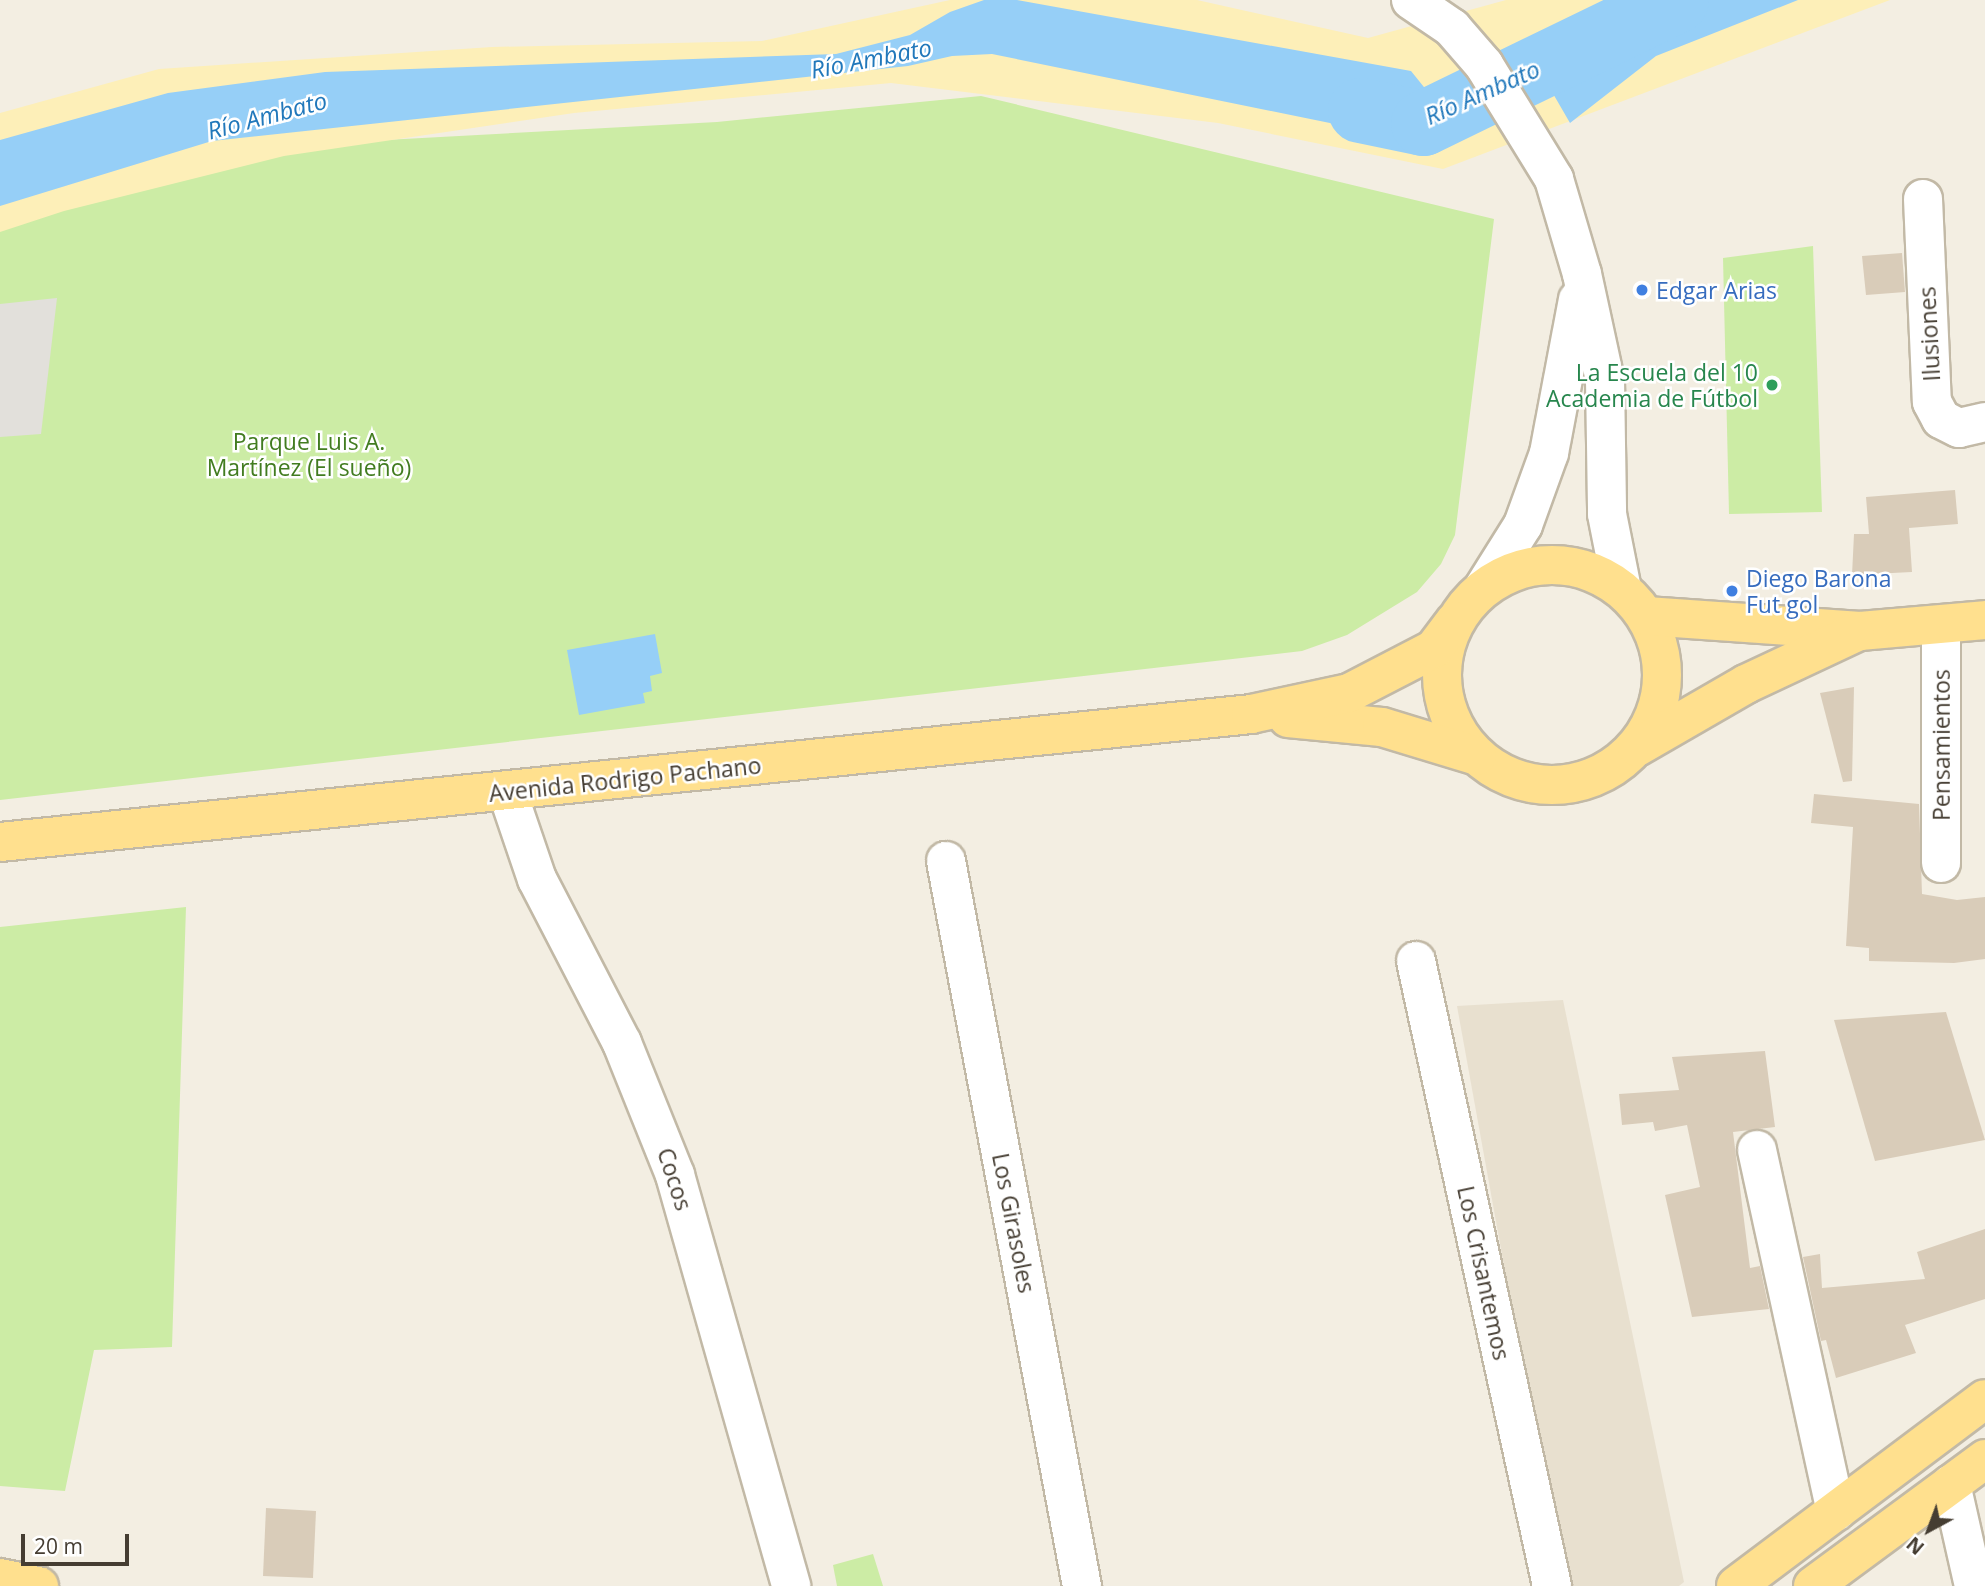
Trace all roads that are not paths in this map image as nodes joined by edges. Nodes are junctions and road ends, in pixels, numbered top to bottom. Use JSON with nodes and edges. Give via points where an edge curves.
{"nodes":[{"id":1,"x":1412,"y":0,"type":"edge"},
{"id":2,"x":1923,"y":200,"type":"dead end"},
{"id":3,"x":1582,"y":274,"type":"junction"},
{"id":4,"x":1985,"y":422,"type":"edge"},
{"id":5,"x":1484,"y":587,"type":"junction"},
{"id":6,"x":1634,"y":603,"type":"junction"},
{"id":7,"x":1985,"y":620,"type":"edge"},
{"id":8,"x":1455,"y":621,"type":"junction"},
{"id":9,"x":1941,"y":626,"type":"junction"},
{"id":10,"x":1860,"y":631,"type":"junction"},
{"id":11,"x":1251,"y":714,"type":"junction"},
{"id":12,"x":1637,"y":747,"type":"junction"},
{"id":13,"x":1478,"y":757,"type":"junction"},
{"id":14,"x":507,"y":791,"type":"junction"},
{"id":15,"x":0,"y":842,"type":"edge"},
{"id":16,"x":946,"y":861,"type":"dead end"},
{"id":17,"x":1941,"y":863,"type":"dead end"},
{"id":18,"x":1416,"y":961,"type":"dead end"},
{"id":19,"x":1758,"y":1150,"type":"dead end"},
{"id":20,"x":1985,"y":1399,"type":"edge"},
{"id":21,"x":1985,"y":1459,"type":"edge"},
{"id":22,"x":1951,"y":1484,"type":"junction"},
{"id":23,"x":1836,"y":1511,"type":"junction"},
{"id":24,"x":0,"y":1578,"type":"edge"},
{"id":25,"x":1819,"y":1584,"type":"edge"},
{"id":26,"x":39,"y":1586,"type":"edge"},
{"id":27,"x":791,"y":1586,"type":"edge"},
{"id":28,"x":1082,"y":1586,"type":"edge"},
{"id":29,"x":1552,"y":1586,"type":"edge"},
{"id":30,"x":1736,"y":1586,"type":"edge"},
{"id":31,"x":1974,"y":1586,"type":"edge"}],
"edges":[{"from":1,"to":3,"type":"street","via":[[1451,28],[1484,65],[1553,179]]},
{"from":2,"to":4,"type":"street","name":"Ilusiones","via":[[1933,402],[1941,419],[1959,428]]},
{"from":3,"to":5,"type":"street","via":[[1569,364],[1549,453],[1523,525]]},
{"from":3,"to":6,"type":"street","via":[[1605,380],[1607,514]]},
{"from":5,"to":6,"type":"main road","via":[[1517,570],[1553,564],[1590,571]]},
{"from":5,"to":8,"type":"main road"},
{"from":6,"to":10,"type":"main road"},
{"from":6,"to":12,"type":"main road","via":[[1660,648],[1663,683],[1655,717]]},
{"from":7,"to":9,"type":"main road"},
{"from":8,"to":11,"type":"main road","name":"Avenida Rodrigo Pachano","via":[[1434,649],[1349,693]]},
{"from":8,"to":13,"type":"main road","via":[[1443,656],[1443,693],[1455,727]]},
{"from":9,"to":10,"type":"main road"},
{"from":9,"to":17,"type":"street","name":"Pensamientos"},
{"from":10,"to":12,"type":"main road","via":[[1746,684]]},
{"from":11,"to":13,"type":"main road","name":"Avenida Rodrigo Pachano","via":[[1382,727]]},
{"from":11,"to":14,"type":"main road","name":"Avenida Rodrigo Pachano"},
{"from":12,"to":13,"type":"main road","via":[[1611,770],[1578,783],[1554,785],[1508,776]]},
{"from":14,"to":15,"type":"main road","name":"Avenida Rodrigo Pachano"},
{"from":14,"to":27,"type":"street","name":"Cocos","via":[[537,879],[622,1043],[675,1175]]},
{"from":16,"to":28,"type":"street","name":"Los Girasoles"},
{"from":18,"to":29,"type":"street","name":"Los Crisantemos"},
{"from":19,"to":23,"type":"street"},
{"from":20,"to":23,"type":"main road"},
{"from":21,"to":22,"type":"main road"},
{"from":22,"to":25,"type":"main road"},
{"from":22,"to":31,"type":"street"},
{"from":23,"to":30,"type":"main road"},
{"from":24,"to":26,"type":"main road"}]}
